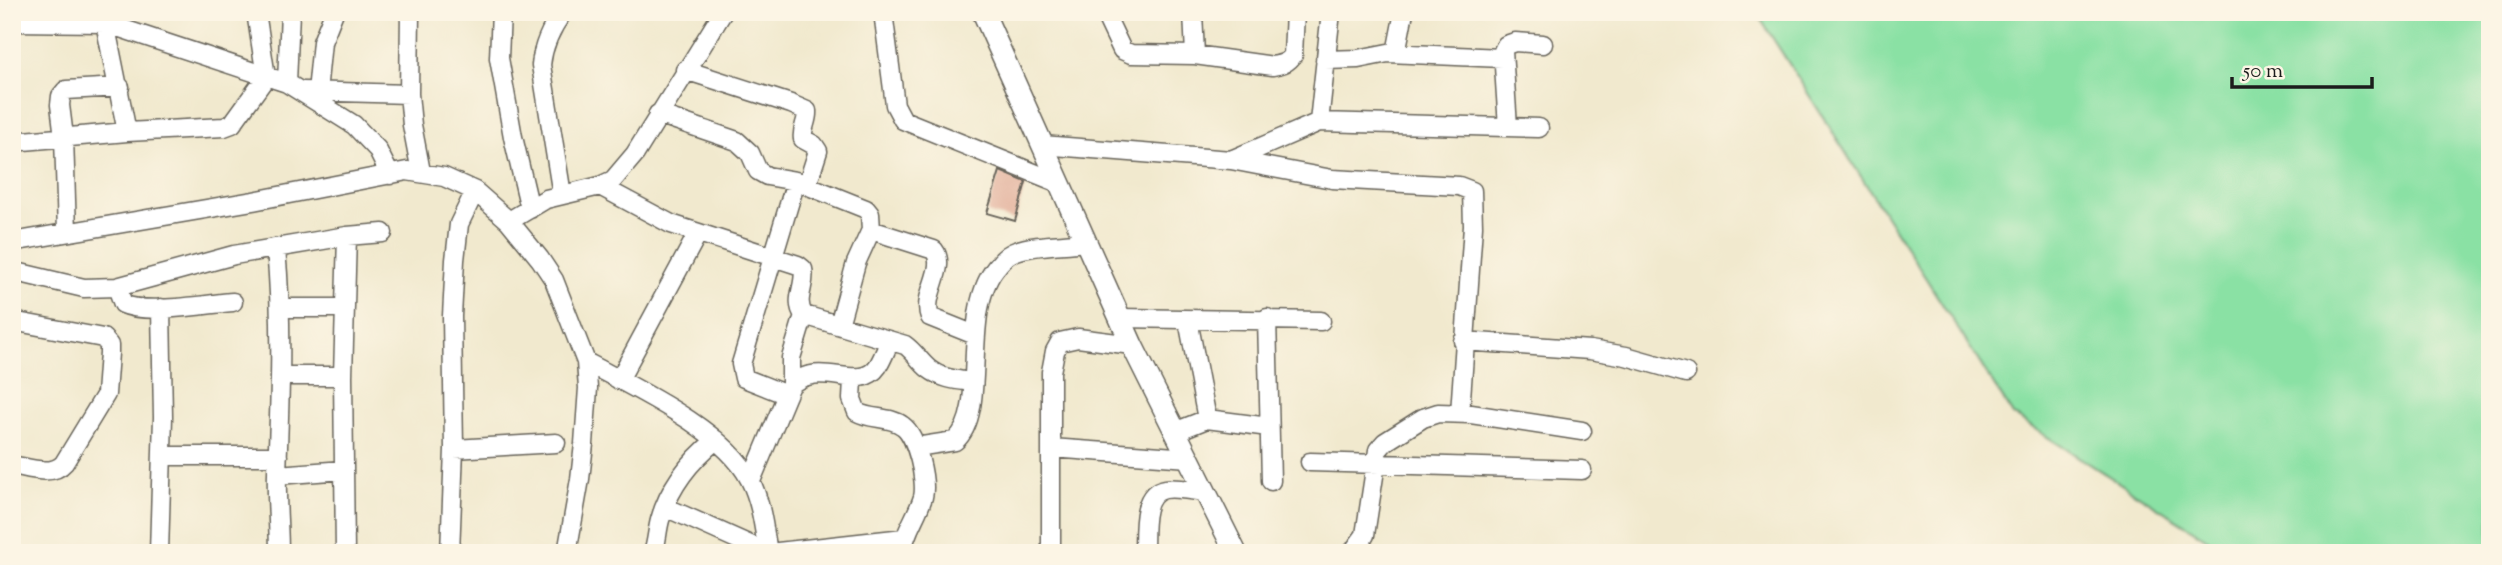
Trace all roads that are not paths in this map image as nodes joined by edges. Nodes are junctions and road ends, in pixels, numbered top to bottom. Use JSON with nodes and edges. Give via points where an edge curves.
{"nodes":[{"id":1,"x":18,"y":12,"type":"edge"},
{"id":2,"x":256,"y":12,"type":"edge"},
{"id":3,"x":290,"y":12,"type":"edge"},
{"id":4,"x":334,"y":12,"type":"edge"},
{"id":5,"x":410,"y":12,"type":"edge"},
{"id":6,"x":501,"y":12,"type":"edge"},
{"id":7,"x":563,"y":12,"type":"edge"},
{"id":8,"x":723,"y":12,"type":"edge"},
{"id":9,"x":883,"y":12,"type":"edge"},
{"id":10,"x":983,"y":12,"type":"edge"},
{"id":11,"x":1104,"y":12,"type":"edge"},
{"id":12,"x":1193,"y":12,"type":"edge"},
{"id":13,"x":1295,"y":12,"type":"edge"},
{"id":14,"x":1331,"y":12,"type":"edge"},
{"id":15,"x":1404,"y":12,"type":"edge"},
{"id":16,"x":12,"y":21,"type":"edge"},
{"id":17,"x":106,"y":23,"type":"junction"},
{"id":18,"x":1543,"y":44,"type":"dead end"},
{"id":19,"x":1396,"y":54,"type":"junction"},
{"id":20,"x":1195,"y":55,"type":"junction"},
{"id":21,"x":1502,"y":58,"type":"junction"},
{"id":22,"x":1325,"y":60,"type":"junction"},
{"id":23,"x":685,"y":70,"type":"junction"},
{"id":24,"x":266,"y":76,"type":"junction"},
{"id":25,"x":286,"y":83,"type":"junction"},
{"id":26,"x":120,"y":88,"type":"junction"},
{"id":27,"x":310,"y":91,"type":"junction"},
{"id":28,"x":409,"y":93,"type":"junction"},
{"id":29,"x":658,"y":114,"type":"junction"},
{"id":30,"x":1319,"y":122,"type":"junction"},
{"id":31,"x":1508,"y":127,"type":"junction"},
{"id":32,"x":1539,"y":128,"type":"dead end"},
{"id":33,"x":127,"y":132,"type":"junction"},
{"id":34,"x":64,"y":137,"type":"junction"},
{"id":35,"x":12,"y":142,"type":"edge"},
{"id":36,"x":1042,"y":145,"type":"junction"},
{"id":37,"x":1231,"y":160,"type":"junction"},
{"id":38,"x":421,"y":172,"type":"junction"},
{"id":39,"x":390,"y":174,"type":"junction"},
{"id":40,"x":802,"y":183,"type":"junction"},
{"id":41,"x":1059,"y":183,"type":"junction"},
{"id":42,"x":600,"y":186,"type":"junction"},
{"id":43,"x":475,"y":191,"type":"junction"},
{"id":44,"x":562,"y":195,"type":"junction"},
{"id":45,"x":530,"y":209,"type":"junction"},
{"id":46,"x":509,"y":222,"type":"junction"},
{"id":47,"x":871,"y":230,"type":"junction"},
{"id":48,"x":67,"y":232,"type":"junction"},
{"id":49,"x":383,"y":233,"type":"dead end"},
{"id":50,"x":698,"y":233,"type":"junction"},
{"id":51,"x":346,"y":236,"type":"junction"},
{"id":52,"x":12,"y":242,"type":"edge"},
{"id":53,"x":1085,"y":242,"type":"junction"},
{"id":54,"x":276,"y":248,"type":"junction"},
{"id":55,"x":773,"y":259,"type":"junction"},
{"id":56,"x":12,"y":271,"type":"edge"},
{"id":57,"x":117,"y":287,"type":"junction"},
{"id":58,"x":233,"y":302,"type":"dead end"},
{"id":59,"x":161,"y":308,"type":"junction"},
{"id":60,"x":281,"y":308,"type":"junction"},
{"id":61,"x":345,"y":308,"type":"junction"},
{"id":62,"x":804,"y":315,"type":"junction"},
{"id":63,"x":1119,"y":318,"type":"junction"},
{"id":64,"x":1267,"y":318,"type":"junction"},
{"id":65,"x":1188,"y":320,"type":"junction"},
{"id":66,"x":12,"y":321,"type":"edge"},
{"id":67,"x":1321,"y":321,"type":"dead end"},
{"id":68,"x":839,"y":325,"type":"junction"},
{"id":69,"x":975,"y":335,"type":"junction"},
{"id":70,"x":890,"y":341,"type":"junction"},
{"id":71,"x":1463,"y":341,"type":"junction"},
{"id":72,"x":1132,"y":345,"type":"junction"},
{"id":73,"x":586,"y":362,"type":"junction"},
{"id":74,"x":1686,"y":373,"type":"dead end"},
{"id":75,"x":281,"y":376,"type":"junction"},
{"id":76,"x":342,"y":376,"type":"junction"},
{"id":77,"x":853,"y":379,"type":"junction"},
{"id":78,"x":619,"y":380,"type":"junction"},
{"id":79,"x":972,"y":382,"type":"junction"},
{"id":80,"x":789,"y":390,"type":"junction"},
{"id":81,"x":1460,"y":413,"type":"junction"},
{"id":82,"x":1207,"y":419,"type":"junction"},
{"id":83,"x":1269,"y":427,"type":"junction"},
{"id":84,"x":1177,"y":431,"type":"junction"},
{"id":85,"x":1582,"y":432,"type":"dead end"},
{"id":86,"x":716,"y":440,"type":"junction"},
{"id":87,"x":556,"y":443,"type":"dead end"},
{"id":88,"x":916,"y":447,"type":"junction"},
{"id":89,"x":1051,"y":447,"type":"junction"},
{"id":90,"x":454,"y":449,"type":"junction"},
{"id":91,"x":163,"y":456,"type":"junction"},
{"id":92,"x":278,"y":456,"type":"junction"},
{"id":93,"x":1189,"y":458,"type":"junction"},
{"id":94,"x":1310,"y":462,"type":"dead end"},
{"id":95,"x":12,"y":465,"type":"edge"},
{"id":96,"x":1374,"y":465,"type":"junction"},
{"id":97,"x":344,"y":470,"type":"junction"},
{"id":98,"x":1582,"y":470,"type":"dead end"},
{"id":99,"x":277,"y":475,"type":"junction"},
{"id":100,"x":751,"y":481,"type":"junction"},
{"id":101,"x":1271,"y":481,"type":"dead end"},
{"id":102,"x":1204,"y":492,"type":"junction"},
{"id":103,"x":665,"y":506,"type":"junction"},
{"id":104,"x":903,"y":546,"type":"edge"},
{"id":105,"x":570,"y":552,"type":"edge"},
{"id":106,"x":159,"y":553,"type":"edge"},
{"id":107,"x":278,"y":553,"type":"edge"},
{"id":108,"x":345,"y":553,"type":"edge"},
{"id":109,"x":450,"y":553,"type":"edge"},
{"id":110,"x":653,"y":553,"type":"edge"},
{"id":111,"x":769,"y":553,"type":"edge"},
{"id":112,"x":1051,"y":553,"type":"edge"},
{"id":113,"x":1144,"y":553,"type":"edge"},
{"id":114,"x":1236,"y":553,"type":"edge"},
{"id":115,"x":1352,"y":553,"type":"edge"}],
"edges":[{"from":1,"to":16,"type":"street"},
{"from":2,"to":24,"type":"street"},
{"from":3,"to":25,"type":"street"},
{"from":4,"to":27,"type":"street"},
{"from":5,"to":28,"type":"street"},
{"from":6,"to":45,"type":"street","via":[[499,58]]},
{"from":7,"to":44,"type":"street","via":[[548,37],[541,65]]},
{"from":8,"to":23,"type":"street"},
{"from":9,"to":41,"type":"street","via":[[895,104],[903,120]]},
{"from":10,"to":36,"type":"street"},
{"from":11,"to":20,"type":"street","via":[[1122,50]]},
{"from":12,"to":20,"type":"street"},
{"from":13,"to":20,"type":"street","via":[[1290,61],[1273,65]]},
{"from":14,"to":22,"type":"street"},
{"from":15,"to":19,"type":"street"},
{"from":16,"to":17,"type":"street"},
{"from":17,"to":24,"type":"street"},
{"from":17,"to":26,"type":"street"},
{"from":18,"to":21,"type":"street","via":[[1506,45]]},
{"from":19,"to":21,"type":"street"},
{"from":19,"to":22,"type":"street"},
{"from":21,"to":31,"type":"street"},
{"from":22,"to":30,"type":"street"},
{"from":23,"to":29,"type":"street"},
{"from":23,"to":40,"type":"street","via":[[807,111],[803,139],[818,151]]},
{"from":24,"to":25,"type":"street"},
{"from":24,"to":33,"type":"street","via":[[232,124]]},
{"from":25,"to":27,"type":"street"},
{"from":26,"to":33,"type":"street"},
{"from":26,"to":34,"type":"street","via":[[66,90],[60,105]]},
{"from":27,"to":28,"type":"street"},
{"from":27,"to":39,"type":"street","via":[[354,125],[376,149]]},
{"from":28,"to":38,"type":"street"},
{"from":29,"to":40,"type":"street","via":[[737,141],[750,153],[758,171]]},
{"from":29,"to":42,"type":"street","via":[[625,168]]},
{"from":30,"to":31,"type":"street"},
{"from":30,"to":37,"type":"street"},
{"from":31,"to":32,"type":"street"},
{"from":33,"to":34,"type":"street"},
{"from":34,"to":35,"type":"street"},
{"from":34,"to":48,"type":"street"},
{"from":36,"to":37,"type":"street"},
{"from":36,"to":41,"type":"street"},
{"from":37,"to":71,"type":"street","via":[[1332,179],[1459,186],[1472,191]]},
{"from":38,"to":39,"type":"street"},
{"from":38,"to":43,"type":"street"},
{"from":39,"to":48,"type":"street"},
{"from":40,"to":47,"type":"street","via":[[866,209]]},
{"from":40,"to":55,"type":"street"},
{"from":41,"to":53,"type":"street"},
{"from":42,"to":44,"type":"street"},
{"from":42,"to":50,"type":"street","via":[[658,218]]},
{"from":43,"to":46,"type":"street"},
{"from":43,"to":90,"type":"street","via":[[460,224],[454,260]]},
{"from":44,"to":45,"type":"street"},
{"from":45,"to":46,"type":"street"},
{"from":46,"to":73,"type":"street","via":[[554,280]]},
{"from":47,"to":68,"type":"street","via":[[856,263]]},
{"from":47,"to":69,"type":"street","via":[[934,250],[939,261],[927,304],[930,317]]},
{"from":48,"to":52,"type":"street"},
{"from":49,"to":51,"type":"street"},
{"from":50,"to":55,"type":"street"},
{"from":50,"to":78,"type":"street"},
{"from":51,"to":54,"type":"street"},
{"from":51,"to":61,"type":"street"},
{"from":53,"to":63,"type":"street"},
{"from":53,"to":69,"type":"street","via":[[1017,250],[1006,257],[983,288]]},
{"from":54,"to":57,"type":"street","via":[[210,260]]},
{"from":54,"to":60,"type":"street"},
{"from":55,"to":62,"type":"street","via":[[803,269],[799,304]]},
{"from":55,"to":80,"type":"street","via":[[741,371],[750,382]]},
{"from":56,"to":57,"type":"street","via":[[84,288]]},
{"from":57,"to":59,"type":"street","via":[[122,304]]},
{"from":58,"to":59,"type":"street"},
{"from":59,"to":91,"type":"street"},
{"from":60,"to":61,"type":"street"},
{"from":60,"to":75,"type":"street"},
{"from":61,"to":76,"type":"street"},
{"from":62,"to":68,"type":"street"},
{"from":62,"to":80,"type":"street","via":[[791,358]]},
{"from":63,"to":65,"type":"street"},
{"from":63,"to":72,"type":"street"},
{"from":64,"to":65,"type":"street"},
{"from":64,"to":67,"type":"street"},
{"from":64,"to":83,"type":"street"},
{"from":65,"to":82,"type":"street"},
{"from":66,"to":95,"type":"street","via":[[103,338],[109,353],[102,404],[58,470]]},
{"from":68,"to":70,"type":"street"},
{"from":69,"to":79,"type":"street"},
{"from":70,"to":77,"type":"street","via":[[877,367]]},
{"from":70,"to":79,"type":"street","via":[[905,345],[941,376]]},
{"from":71,"to":74,"type":"street","via":[[1590,350]]},
{"from":71,"to":81,"type":"street"},
{"from":72,"to":84,"type":"street"},
{"from":72,"to":89,"type":"street","via":[[1078,338],[1060,342],[1051,372]]},
{"from":73,"to":78,"type":"street"},
{"from":73,"to":105,"type":"street","via":[[589,388]]},
{"from":75,"to":76,"type":"street"},
{"from":75,"to":92,"type":"street"},
{"from":76,"to":97,"type":"street"},
{"from":77,"to":80,"type":"street","via":[[818,373],[798,379]]},
{"from":77,"to":88,"type":"street","via":[[857,412],[903,425]]},
{"from":78,"to":86,"type":"street"},
{"from":79,"to":88,"type":"street","via":[[961,436],[948,443]]},
{"from":80,"to":100,"type":"street"},
{"from":81,"to":85,"type":"street"},
{"from":81,"to":96,"type":"street","via":[[1423,418],[1385,442]]},
{"from":82,"to":83,"type":"street"},
{"from":82,"to":84,"type":"street"},
{"from":83,"to":101,"type":"street"},
{"from":84,"to":93,"type":"street"},
{"from":86,"to":100,"type":"street"},
{"from":86,"to":103,"type":"street","via":[[687,468]]},
{"from":87,"to":90,"type":"street"},
{"from":88,"to":104,"type":"street","via":[[923,491]]},
{"from":89,"to":93,"type":"street"},
{"from":89,"to":112,"type":"street"},
{"from":90,"to":109,"type":"street"},
{"from":91,"to":92,"type":"street"},
{"from":91,"to":106,"type":"street"},
{"from":92,"to":99,"type":"street"},
{"from":93,"to":102,"type":"street"},
{"from":94,"to":96,"type":"street"},
{"from":96,"to":98,"type":"street"},
{"from":96,"to":115,"type":"street","via":[[1365,535]]},
{"from":97,"to":99,"type":"street"},
{"from":97,"to":108,"type":"street"},
{"from":99,"to":107,"type":"street"},
{"from":100,"to":103,"type":"street","via":[[768,553]]},
{"from":102,"to":113,"type":"street","via":[[1171,488],[1155,494],[1146,515]]},
{"from":102,"to":114,"type":"street"},
{"from":103,"to":110,"type":"street"},
{"from":104,"to":111,"type":"street"}]}
